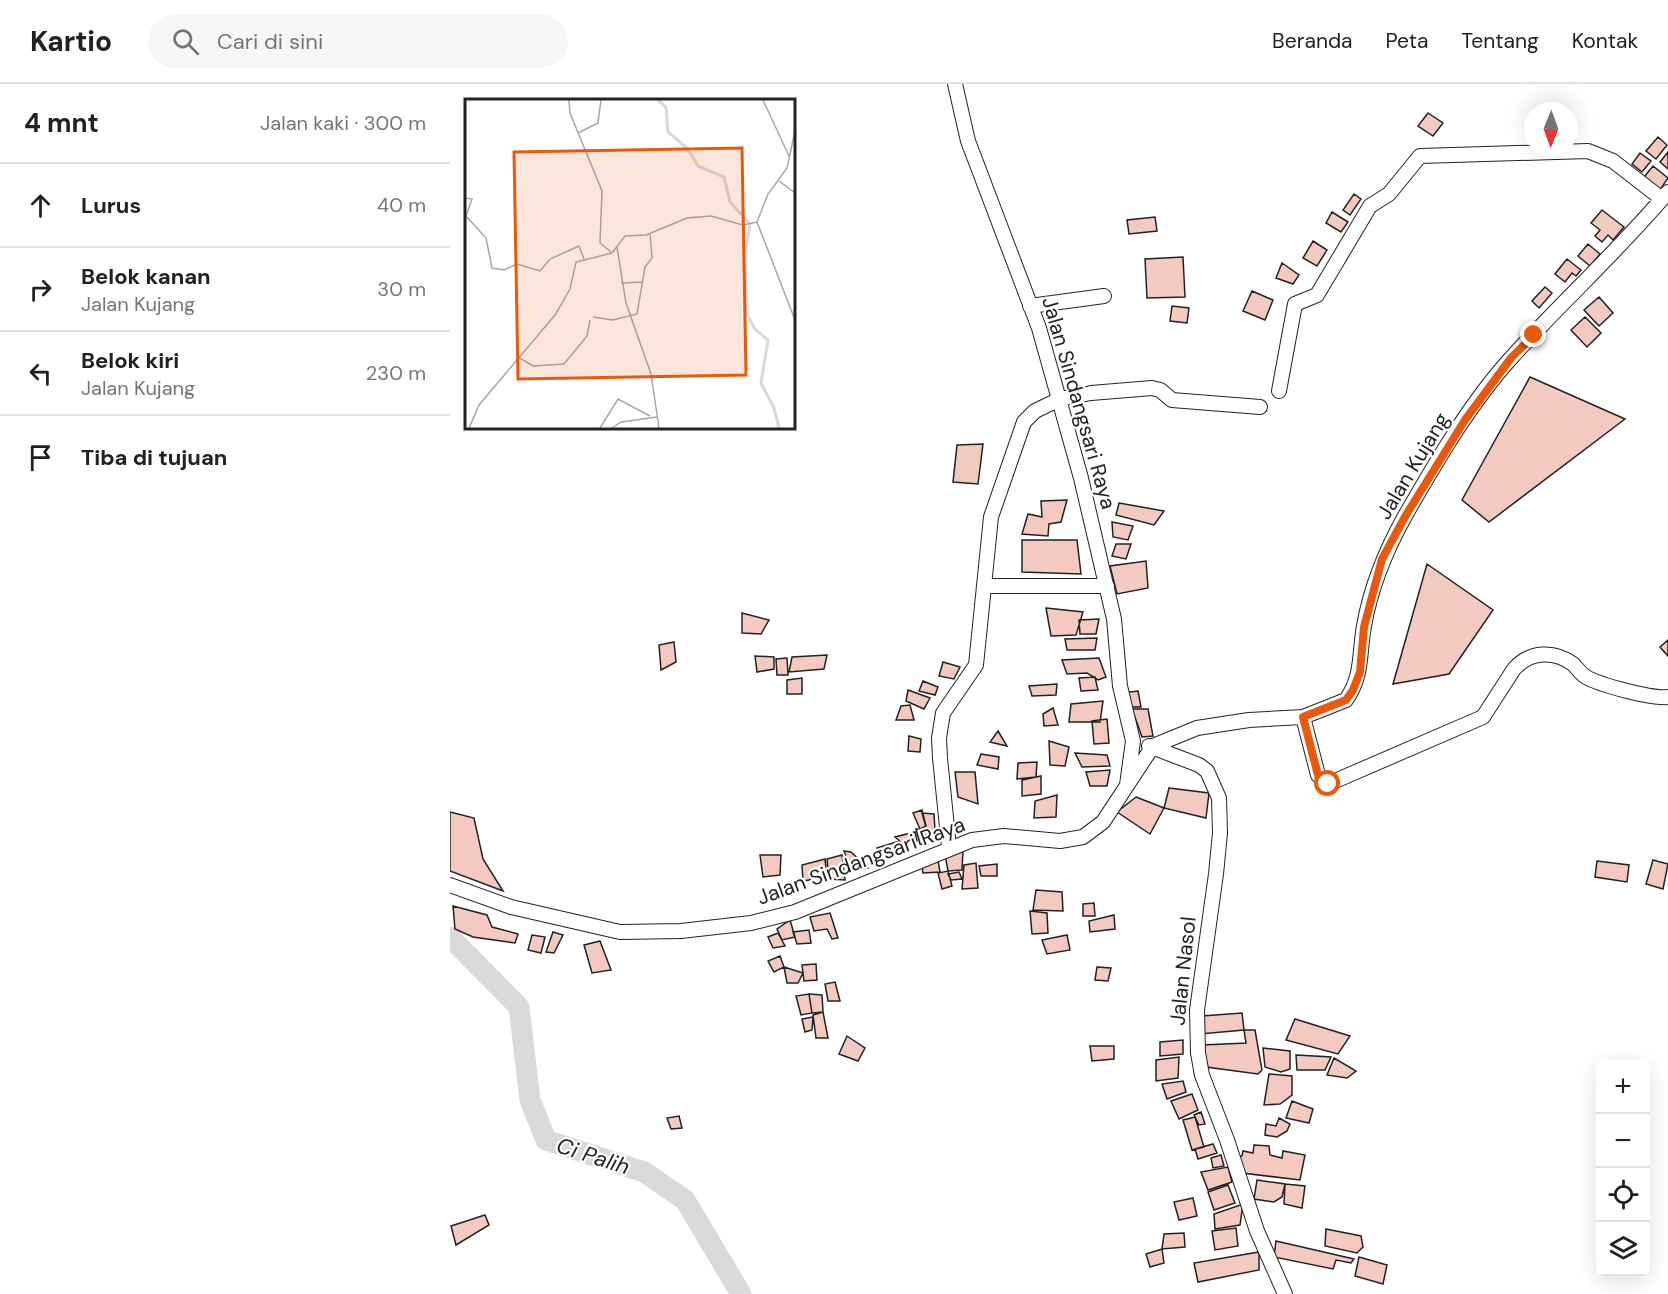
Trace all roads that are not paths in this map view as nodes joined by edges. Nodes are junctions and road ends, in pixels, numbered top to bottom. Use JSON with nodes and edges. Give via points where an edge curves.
{"nodes":[{"id":1,"x":955,"y":84,"type":"edge"},
{"id":2,"x":1665,"y":196,"type":"edge"},
{"id":3,"x":1104,"y":296,"type":"dead end"},
{"id":4,"x":1030,"y":306,"type":"junction"},
{"id":5,"x":1279,"y":391,"type":"dead end"},
{"id":6,"x":1060,"y":399,"type":"junction"},
{"id":7,"x":1260,"y":407,"type":"dead end"},
{"id":8,"x":984,"y":586,"type":"junction"},
{"id":9,"x":1107,"y":586,"type":"junction"},
{"id":10,"x":1668,"y":697,"type":"edge"},
{"id":11,"x":1303,"y":717,"type":"junction"},
{"id":12,"x":1133,"y":741,"type":"junction"},
{"id":13,"x":1153,"y":746,"type":"junction"},
{"id":14,"x":1127,"y":789,"type":"junction"},
{"id":15,"x":949,"y":848,"type":"junction"},
{"id":16,"x":450,"y":885,"type":"edge"},
{"id":17,"x":1285,"y":1294,"type":"edge"}],
"edges":[{"from":1,"to":4,"type":"street","name":"Jalan Sindangsari Raya","via":[[968,141]]},
{"from":2,"to":5,"type":"street","via":[[1613,161],[1588,151],[1420,156],[1389,194],[1370,206],[1317,294],[1295,304]]},
{"from":2,"to":11,"type":"street","name":"Jalan Kujang","via":[[1511,358],[1465,420],[1382,559],[1353,690],[1346,700]]},
{"from":3,"to":4,"type":"street"},
{"from":4,"to":6,"type":"street","name":"Jalan Sindangsari Raya"},
{"from":6,"to":7,"type":"street","via":[[1152,388],[1173,400]]},
{"from":6,"to":8,"type":"street","via":[[1035,411],[1024,422],[994,503]]},
{"from":6,"to":9,"type":"street","name":"Jalan Sindangsari Raya"},
{"from":8,"to":9,"type":"street"},
{"from":8,"to":15,"type":"street","via":[[976,665],[943,713],[939,738]]},
{"from":9,"to":12,"type":"street","name":"Jalan Sindangsari Raya","via":[[1120,686]]},
{"from":10,"to":11,"type":"street","via":[[1647,696],[1594,680],[1564,658],[1537,655],[1519,663],[1483,717],[1328,784],[1318,775]]},
{"from":11,"to":13,"type":"street","name":"Jalan Kujang","via":[[1197,728]]},
{"from":12,"to":13,"type":"street"},
{"from":12,"to":14,"type":"street","name":"Jalan Sindangsari Raya"},
{"from":13,"to":14,"type":"street","name":"Jalan Sindangsari Raya"},
{"from":13,"to":17,"type":"street","name":"Jalan Nasol","via":[[1207,771],[1219,798],[1216,874],[1197,1010],[1198,1053],[1202,1076],[1257,1231]]},
{"from":14,"to":15,"type":"street","name":"Jalan Sindangsari Raya","via":[[1104,822],[1083,837],[1060,841],[1004,836]]},
{"from":15,"to":16,"type":"street","name":"Jalan Sindangsari Raya","via":[[795,912],[751,923],[681,931],[640,933],[594,928],[511,907]]}]}
